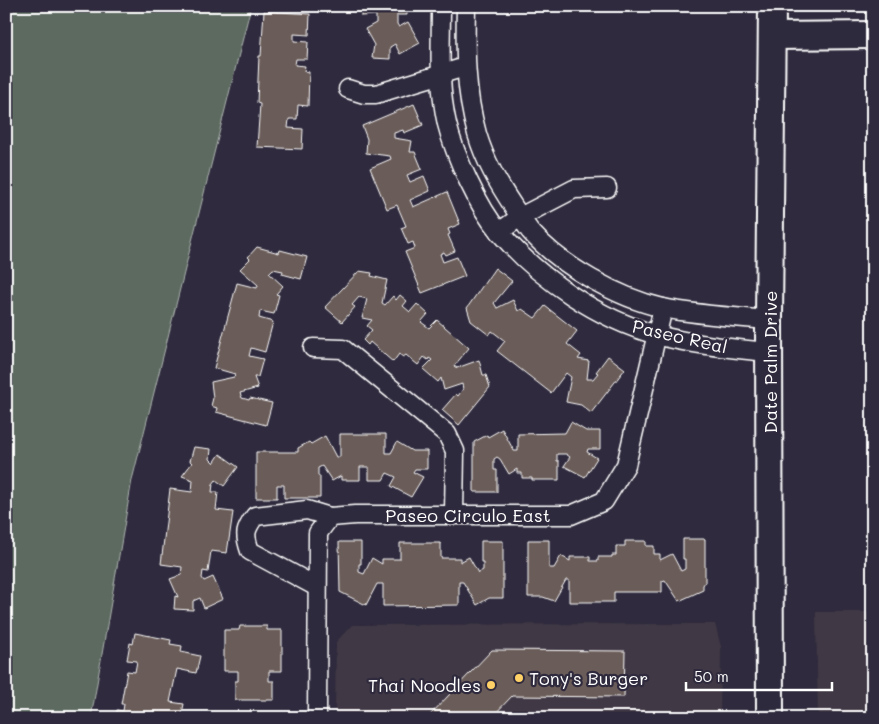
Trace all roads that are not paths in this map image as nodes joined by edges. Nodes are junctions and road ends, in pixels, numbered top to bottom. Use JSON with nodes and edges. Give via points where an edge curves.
{"nodes":[{"id":1,"x":441,"y":6,"type":"edge"},
{"id":2,"x":466,"y":6,"type":"edge"},
{"id":3,"x":772,"y":6,"type":"edge"},
{"id":4,"x":772,"y":36,"type":"junction"},
{"id":5,"x":873,"y":36,"type":"edge"},
{"id":6,"x":465,"y":67,"type":"junction"},
{"id":7,"x":440,"y":73,"type":"junction"},
{"id":8,"x":348,"y":89,"type":"dead end"},
{"id":9,"x":607,"y":188,"type":"dead end"},
{"id":10,"x":520,"y":217,"type":"junction"},
{"id":11,"x":499,"y":232,"type":"junction"},
{"id":12,"x":663,"y":308,"type":"junction"},
{"id":13,"x":769,"y":320,"type":"junction"},
{"id":14,"x":656,"y":334,"type":"junction"},
{"id":15,"x":313,"y":348,"type":"dead end"},
{"id":16,"x":770,"y":352,"type":"junction"},
{"id":17,"x":454,"y":514,"type":"junction"},
{"id":18,"x":330,"y":517,"type":"junction"},
{"id":19,"x":317,"y":587,"type":"junction"},
{"id":20,"x":317,"y":718,"type":"edge"},
{"id":21,"x":770,"y":718,"type":"edge"}],
"edges":[{"from":1,"to":7,"type":"street","name":"Paseo Real"},
{"from":2,"to":6,"type":"street","name":"Paseo Real"},
{"from":3,"to":4,"type":"main road","name":"Date Palm Drive"},
{"from":4,"to":5,"type":"main road"},
{"from":4,"to":13,"type":"main road","name":"Date Palm Drive"},
{"from":6,"to":7,"type":"street"},
{"from":6,"to":10,"type":"street","name":"Paseo Real","via":[[471,109],[484,156]]},
{"from":7,"to":8,"type":"street","via":[[376,94]]},
{"from":7,"to":11,"type":"street","name":"Paseo Real","via":[[447,125],[456,151],[482,207]]},
{"from":9,"to":10,"type":"street","via":[[574,189]]},
{"from":10,"to":11,"type":"street"},
{"from":10,"to":12,"type":"street","name":"Paseo Real","via":[[530,231],[578,270],[613,291]]},
{"from":11,"to":14,"type":"street","name":"Paseo Real","via":[[528,261],[571,294],[598,311]]},
{"from":12,"to":13,"type":"street","name":"Paseo Real"},
{"from":12,"to":14,"type":"street","name":"Paseo Circulo East"},
{"from":13,"to":16,"type":"main road","name":"Date Palm Drive"},
{"from":14,"to":16,"type":"street","name":"Paseo Real","via":[[727,349]]},
{"from":14,"to":17,"type":"street","name":"Paseo Circulo East","via":[[626,465],[604,501],[571,515]]},
{"from":15,"to":17,"type":"street","via":[[343,349],[447,434],[455,451]]},
{"from":16,"to":21,"type":"main road","name":"Date Palm Drive"},
{"from":17,"to":18,"type":"street","name":"Paseo Circulo East"},
{"from":18,"to":19,"type":"street","via":[[318,533]]},
{"from":18,"to":19,"type":"street","via":[[307,510],[255,516],[246,528],[250,551]]},
{"from":19,"to":20,"type":"street"}]}
